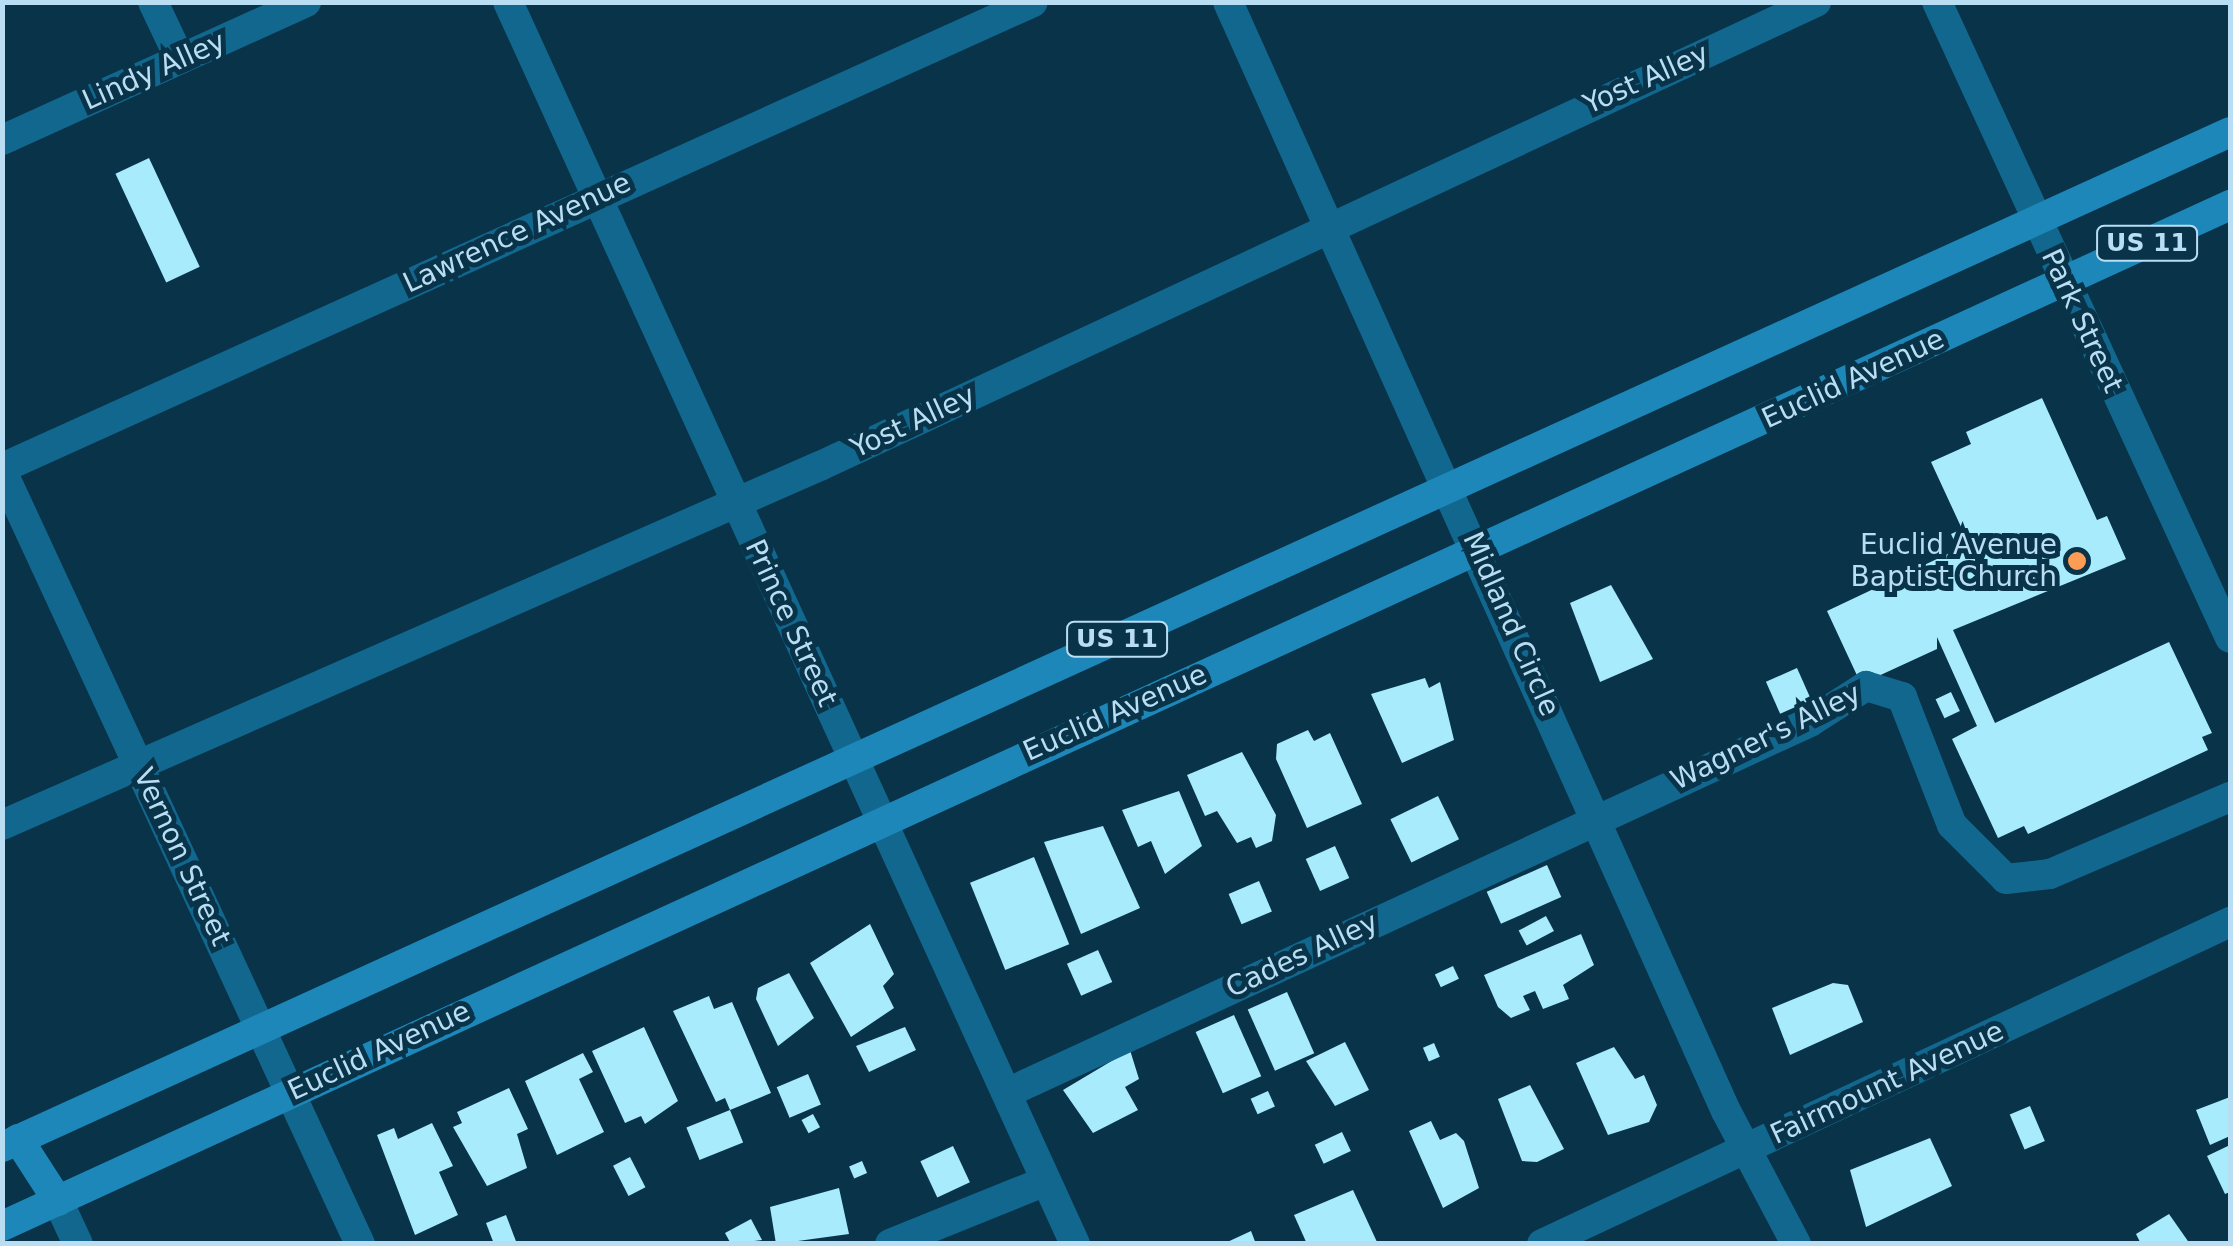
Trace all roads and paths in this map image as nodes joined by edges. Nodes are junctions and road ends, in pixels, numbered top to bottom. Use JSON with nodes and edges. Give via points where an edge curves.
{"nodes":[{"id":1,"x":154,"y":2,"type":"edge"},
{"id":2,"x":306,"y":2,"type":"edge"},
{"id":3,"x":508,"y":2,"type":"edge"},
{"id":4,"x":1033,"y":2,"type":"edge"},
{"id":5,"x":1228,"y":2,"type":"edge"},
{"id":6,"x":1816,"y":2,"type":"edge"},
{"id":7,"x":1937,"y":2,"type":"edge"},
{"id":8,"x":180,"y":59,"type":"junction"},
{"id":9,"x":2230,"y":132,"type":"edge"},
{"id":10,"x":2,"y":140,"type":"edge"},
{"id":11,"x":596,"y":196,"type":"junction"},
{"id":12,"x":2230,"y":205,"type":"edge"},
{"id":13,"x":2037,"y":223,"type":"junction"},
{"id":14,"x":1328,"y":226,"type":"junction"},
{"id":15,"x":2064,"y":282,"type":"junction"},
{"id":16,"x":2,"y":470,"type":"edge"},
{"id":17,"x":1448,"y":485,"type":"junction"},
{"id":18,"x":735,"y":504,"type":"junction"},
{"id":19,"x":1479,"y":552,"type":"junction"},
{"id":20,"x":2230,"y":638,"type":"edge"},
{"id":21,"x":853,"y":761,"type":"junction"},
{"id":22,"x":138,"y":762,"type":"junction"},
{"id":23,"x":2230,"y":796,"type":"edge"},
{"id":24,"x":1596,"y":817,"type":"junction"},
{"id":25,"x":878,"y":822,"type":"junction"},
{"id":26,"x":2,"y":825,"type":"edge"},
{"id":27,"x":2230,"y":922,"type":"edge"},
{"id":28,"x":262,"y":1029,"type":"junction"},
{"id":29,"x":291,"y":1092,"type":"junction"},
{"id":30,"x":1007,"y":1093,"type":"junction"},
{"id":31,"x":10,"y":1143,"type":"edge"},
{"id":32,"x":1750,"y":1148,"type":"junction"},
{"id":33,"x":1046,"y":1181,"type":"junction"},
{"id":34,"x":58,"y":1201,"type":"junction"},
{"id":35,"x":2,"y":1226,"type":"edge"},
{"id":36,"x":78,"y":1244,"type":"edge"},
{"id":37,"x":360,"y":1244,"type":"edge"},
{"id":38,"x":890,"y":1244,"type":"edge"},
{"id":39,"x":1075,"y":1244,"type":"edge"},
{"id":40,"x":1542,"y":1244,"type":"edge"},
{"id":41,"x":1796,"y":1244,"type":"edge"}],
"edges":[{"from":1,"to":8,"type":"street"},
{"from":2,"to":8,"type":"street","name":"Lindy Alley"},
{"from":3,"to":11,"type":"street","name":"Prince Street"},
{"from":4,"to":11,"type":"street","name":"Lawrence Avenue"},
{"from":5,"to":14,"type":"street","name":"Midland Circle"},
{"from":6,"to":14,"type":"street","name":"Yost Alley"},
{"from":7,"to":13,"type":"street","name":"Park Street"},
{"from":8,"to":10,"type":"street","name":"Lindy Alley"},
{"from":9,"to":13,"type":"main road","number":"US 11"},
{"from":11,"to":16,"type":"street","name":"Lawrence Avenue"},
{"from":11,"to":18,"type":"street","name":"Prince Street"},
{"from":12,"to":15,"type":"main road","name":"Euclid Avenue","number":"US 11"},
{"from":13,"to":15,"type":"street","name":"Park Street"},
{"from":13,"to":17,"type":"main road","number":"US 11"},
{"from":14,"to":17,"type":"street","name":"Midland Circle"},
{"from":14,"to":18,"type":"street","name":"Yost Alley"},
{"from":15,"to":19,"type":"main road","name":"Euclid Avenue","number":"US 11"},
{"from":15,"to":20,"type":"street","name":"Park Street"},
{"from":16,"to":22,"type":"street","name":"Vernon Street"},
{"from":17,"to":19,"type":"street","name":"Midland Circle"},
{"from":17,"to":21,"type":"main road","number":"US 11"},
{"from":18,"to":21,"type":"street","name":"Prince Street"},
{"from":18,"to":22,"type":"street","name":"Yost Alley"},
{"from":19,"to":24,"type":"street","name":"Midland Circle"},
{"from":19,"to":25,"type":"main road","name":"Euclid Avenue","number":"US 11"},
{"from":21,"to":25,"type":"street","name":"Prince Street"},
{"from":21,"to":28,"type":"main road","number":"US 11"},
{"from":22,"to":26,"type":"street","name":"Yost Alley"},
{"from":22,"to":28,"type":"street","name":"Vernon Street"},
{"from":23,"to":24,"type":"street","name":"Wagner's Alley","via":[[2050,874],[2006,879],[1952,825],[1902,697],[1866,686],[1810,722]]},
{"from":24,"to":30,"type":"street","name":"Cades Alley"},
{"from":24,"to":32,"type":"street","name":"Midland Circle"},
{"from":25,"to":29,"type":"main road","name":"Euclid Avenue","number":"US 11"},
{"from":25,"to":30,"type":"street","name":"Prince Street"},
{"from":27,"to":32,"type":"street","name":"Fairmount Avenue"},
{"from":28,"to":29,"type":"street","name":"Vernon Street"},
{"from":28,"to":31,"type":"main road","number":"US 11"},
{"from":29,"to":34,"type":"main road","name":"Euclid Avenue","number":"US 11"},
{"from":29,"to":37,"type":"street","name":"Vernon Street"},
{"from":30,"to":33,"type":"street","name":"Prince Street"},
{"from":31,"to":34,"type":"main road"},
{"from":32,"to":40,"type":"street","name":"Fairmount Avenue"},
{"from":32,"to":41,"type":"street","name":"Midland Circle"},
{"from":33,"to":38,"type":"street"},
{"from":33,"to":39,"type":"street","name":"Prince Street"},
{"from":34,"to":35,"type":"main road","name":"Euclid Avenue","number":"US 11"},
{"from":34,"to":36,"type":"street"}]}
